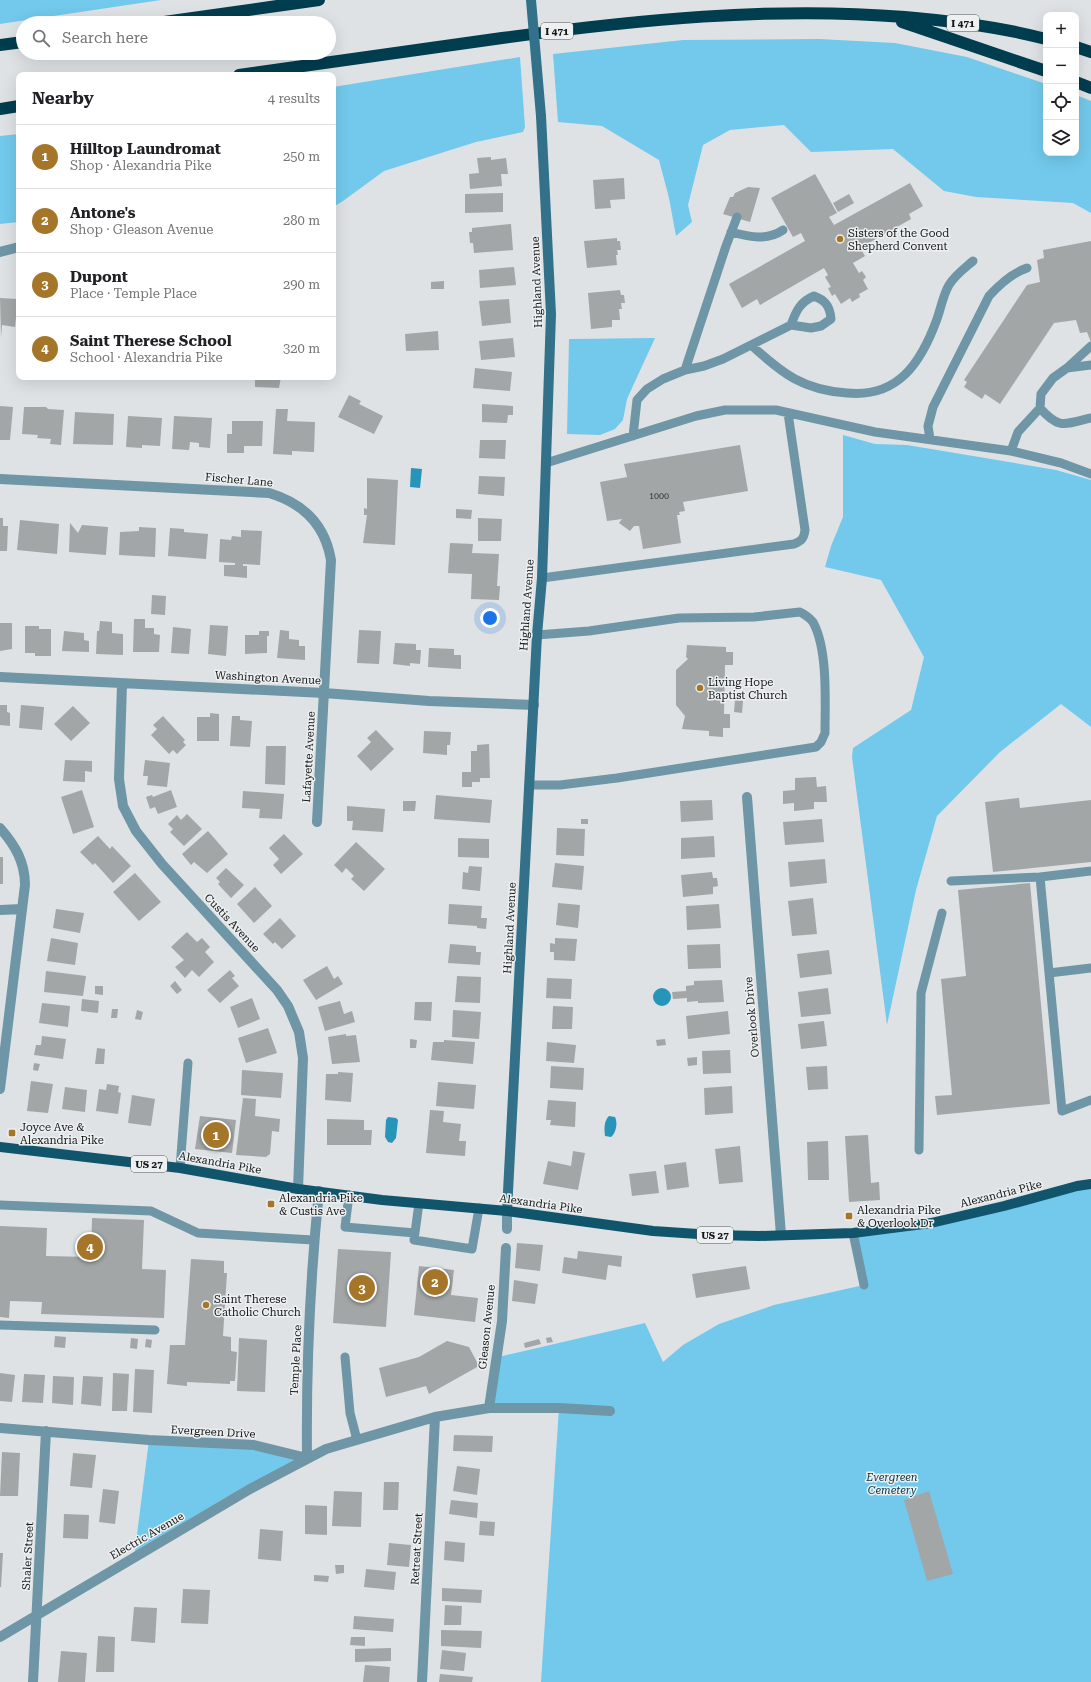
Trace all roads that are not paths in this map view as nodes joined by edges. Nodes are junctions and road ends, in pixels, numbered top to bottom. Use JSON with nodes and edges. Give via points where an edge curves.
{"nodes":[{"id":1,"x":319,"y":0,"type":"edge"},
{"id":2,"x":531,"y":0,"type":"edge"},
{"id":3,"x":878,"y":15,"type":"junction"},
{"id":4,"x":206,"y":16,"type":"edge"},
{"id":5,"x":1043,"y":39,"type":"edge"},
{"id":6,"x":16,"y":43,"type":"edge"},
{"id":7,"x":0,"y":45,"type":"edge"},
{"id":8,"x":1079,"y":48,"type":"edge"},
{"id":9,"x":1091,"y":52,"type":"edge"},
{"id":10,"x":1043,"y":69,"type":"edge"},
{"id":11,"x":261,"y":72,"type":"edge"},
{"id":12,"x":1079,"y":83,"type":"edge"},
{"id":13,"x":1091,"y":88,"type":"edge"},
{"id":14,"x":16,"y":106,"type":"edge"},
{"id":15,"x":0,"y":109,"type":"edge"},
{"id":16,"x":737,"y":217,"type":"dead end"},
{"id":17,"x":784,"y":230,"type":"dead end"},
{"id":18,"x":731,"y":232,"type":"junction"},
{"id":19,"x":16,"y":248,"type":"edge"},
{"id":20,"x":0,"y":252,"type":"edge"},
{"id":21,"x":973,"y":261,"type":"dead end"},
{"id":22,"x":1027,"y":268,"type":"dead end"},
{"id":23,"x":791,"y":325,"type":"junction"},
{"id":24,"x":751,"y":345,"type":"junction"},
{"id":25,"x":1091,"y":346,"type":"edge"},
{"id":26,"x":1091,"y":365,"type":"edge"},
{"id":27,"x":1067,"y":368,"type":"junction"},
{"id":28,"x":685,"y":370,"type":"junction"},
{"id":29,"x":1040,"y":408,"type":"junction"},
{"id":30,"x":788,"y":412,"type":"junction"},
{"id":31,"x":1091,"y":418,"type":"edge"},
{"id":32,"x":633,"y":436,"type":"junction"},
{"id":33,"x":930,"y":439,"type":"junction"},
{"id":34,"x":1011,"y":451,"type":"junction"},
{"id":35,"x":546,"y":463,"type":"junction"},
{"id":36,"x":1091,"y":474,"type":"edge"},
{"id":37,"x":0,"y":479,"type":"edge"},
{"id":38,"x":542,"y":578,"type":"junction"},
{"id":39,"x":537,"y":635,"type":"junction"},
{"id":40,"x":0,"y":677,"type":"edge"},
{"id":41,"x":122,"y":684,"type":"junction"},
{"id":42,"x":324,"y":692,"type":"junction"},
{"id":43,"x":534,"y":705,"type":"junction"},
{"id":44,"x":529,"y":785,"type":"junction"},
{"id":45,"x":747,"y":797,"type":"dead end"},
{"id":46,"x":317,"y":822,"type":"dead end"},
{"id":47,"x":0,"y":828,"type":"edge"},
{"id":48,"x":1091,"y":872,"type":"edge"},
{"id":49,"x":1040,"y":877,"type":"junction"},
{"id":50,"x":951,"y":881,"type":"dead end"},
{"id":51,"x":22,"y":908,"type":"junction"},
{"id":52,"x":0,"y":910,"type":"edge"},
{"id":53,"x":942,"y":913,"type":"dead end"},
{"id":54,"x":1091,"y":968,"type":"edge"},
{"id":55,"x":1049,"y":973,"type":"junction"},
{"id":56,"x":188,"y":1063,"type":"dead end"},
{"id":57,"x":0,"y":1089,"type":"edge"},
{"id":58,"x":1091,"y":1100,"type":"edge"},
{"id":59,"x":0,"y":1147,"type":"edge"},
{"id":60,"x":919,"y":1150,"type":"dead end"},
{"id":61,"x":180,"y":1168,"type":"junction"},
{"id":62,"x":1091,"y":1175,"type":"edge"},
{"id":63,"x":1091,"y":1184,"type":"edge"},
{"id":64,"x":1077,"y":1186,"type":"junction"},
{"id":65,"x":298,"y":1189,"type":"junction"},
{"id":66,"x":319,"y":1191,"type":"junction"},
{"id":67,"x":349,"y":1195,"type":"junction"},
{"id":68,"x":418,"y":1203,"type":"junction"},
{"id":69,"x":0,"y":1206,"type":"edge"},
{"id":70,"x":478,"y":1208,"type":"junction"},
{"id":71,"x":507,"y":1211,"type":"junction"},
{"id":72,"x":507,"y":1229,"type":"dead end"},
{"id":73,"x":415,"y":1233,"type":"junction"},
{"id":74,"x":853,"y":1233,"type":"junction"},
{"id":75,"x":781,"y":1235,"type":"junction"},
{"id":76,"x":314,"y":1240,"type":"junction"},
{"id":77,"x":506,"y":1248,"type":"dead end"},
{"id":78,"x":864,"y":1285,"type":"dead end"},
{"id":79,"x":0,"y":1325,"type":"edge"},
{"id":80,"x":155,"y":1330,"type":"dead end"},
{"id":81,"x":345,"y":1357,"type":"dead end"},
{"id":82,"x":489,"y":1408,"type":"junction"},
{"id":83,"x":610,"y":1411,"type":"dead end"},
{"id":84,"x":435,"y":1417,"type":"junction"},
{"id":85,"x":0,"y":1428,"type":"edge"},
{"id":86,"x":46,"y":1431,"type":"junction"},
{"id":87,"x":357,"y":1440,"type":"junction"},
{"id":88,"x":306,"y":1458,"type":"junction"},
{"id":89,"x":37,"y":1614,"type":"junction"},
{"id":90,"x":0,"y":1636,"type":"edge"},
{"id":91,"x":33,"y":1682,"type":"edge"},
{"id":92,"x":422,"y":1682,"type":"edge"}],
"edges":[{"from":1,"to":4,"type":"highway"},
{"from":2,"to":35,"type":"street","name":"Highland Avenue","bridge":true,"via":[[541,116],[551,314]]},
{"from":3,"to":5,"type":"highway","number":"I 471","via":[[959,22]]},
{"from":3,"to":10,"type":"highway"},
{"from":3,"to":11,"type":"highway","number":"I 471","via":[[823,12],[759,13],[650,20]]},
{"from":6,"to":7,"type":"highway"},
{"from":8,"to":9,"type":"highway"},
{"from":12,"to":13,"type":"highway"},
{"from":14,"to":15,"type":"highway"},
{"from":16,"to":18,"type":"lane"},
{"from":17,"to":18,"type":"lane","via":[[775,235],[753,238]]},
{"from":18,"to":28,"type":"lane"},
{"from":19,"to":20,"type":"street"},
{"from":21,"to":24,"type":"lane","via":[[949,285],[930,337],[909,370],[900,380],[882,390],[868,394],[853,394],[804,385],[775,367]]},
{"from":22,"to":33,"type":"lane","via":[[1000,284],[989,296],[933,407],[928,426]]},
{"from":23,"to":23,"type":"lane","via":[[811,328],[821,326],[831,319],[830,309],[822,299],[814,296],[803,301]]},
{"from":23,"to":24,"type":"lane"},
{"from":24,"to":28,"type":"lane","via":[[704,366]]},
{"from":25,"to":27,"type":"lane"},
{"from":26,"to":27,"type":"lane"},
{"from":27,"to":29,"type":"lane","via":[[1053,378],[1041,394]]},
{"from":28,"to":32,"type":"lane","via":[[647,389],[637,400]]},
{"from":29,"to":31,"type":"lane","via":[[1050,420],[1063,424]]},
{"from":29,"to":34,"type":"lane","via":[[1018,432]]},
{"from":30,"to":32,"type":"lane","via":[[725,410],[696,416]]},
{"from":30,"to":33,"type":"lane","via":[[875,432]]},
{"from":30,"to":38,"type":"lane","via":[[805,530],[800,542]]},
{"from":32,"to":35,"type":"lane"},
{"from":33,"to":34,"type":"lane"},
{"from":34,"to":36,"type":"lane","via":[[1060,463]]},
{"from":35,"to":38,"type":"street","name":"Highland Avenue"},
{"from":37,"to":42,"type":"street","name":"Fischer Lane","via":[[254,491],[283,497],[297,505],[312,517],[321,529],[328,544],[331,560]]},
{"from":38,"to":39,"type":"street","name":"Highland Avenue"},
{"from":39,"to":43,"type":"street","name":"Highland Avenue"},
{"from":39,"to":44,"type":"lane","via":[[589,631],[680,618],[800,612],[814,624],[823,659],[825,733],[816,747],[808,749],[604,780],[560,785]]},
{"from":40,"to":41,"type":"street","name":"Washington Avenue"},
{"from":41,"to":42,"type":"street","name":"Washington Avenue"},
{"from":41,"to":65,"type":"street","name":"Custis Avenue","via":[[119,779],[120,794],[127,814],[136,831],[162,864],[277,990],[288,1006],[299,1032],[304,1070]]},
{"from":42,"to":43,"type":"street","name":"Washington Avenue","via":[[429,701]]},
{"from":42,"to":46,"type":"street","name":"Lafayette Avenue"},
{"from":43,"to":44,"type":"street","name":"Highland Avenue"},
{"from":44,"to":71,"type":"street","name":"Highland Avenue"},
{"from":45,"to":75,"type":"street","name":"Overlook Drive"},
{"from":47,"to":51,"type":"street","via":[[18,852],[25,876]]},
{"from":48,"to":49,"type":"lane"},
{"from":49,"to":50,"type":"lane"},
{"from":49,"to":55,"type":"lane"},
{"from":51,"to":52,"type":"street"},
{"from":51,"to":57,"type":"street"},
{"from":53,"to":60,"type":"lane","via":[[921,993]]},
{"from":54,"to":55,"type":"lane"},
{"from":55,"to":58,"type":"lane","via":[[1062,1111]]},
{"from":56,"to":61,"type":"lane"},
{"from":59,"to":61,"type":"main road","name":"Alexandria Pike","number":"US 27"},
{"from":61,"to":65,"type":"main road","name":"Alexandria Pike","number":"US 27"},
{"from":62,"to":64,"type":"main road","name":"Alexandria Pike","number":"US 27"},
{"from":63,"to":64,"type":"main road","name":"Alexandria Pike","number":"US 27"},
{"from":64,"to":74,"type":"main road","name":"Alexandria Pike","number":"US 27","via":[[931,1223]]},
{"from":65,"to":66,"type":"main road","name":"Alexandria Pike","number":"US 27"},
{"from":66,"to":67,"type":"main road","name":"Alexandria Pike","number":"US 27"},
{"from":66,"to":76,"type":"street","name":"Temple Place"},
{"from":67,"to":68,"type":"main road","name":"Alexandria Pike","number":"US 27"},
{"from":67,"to":73,"type":"lane","via":[[345,1227]]},
{"from":68,"to":70,"type":"main road","name":"Alexandria Pike","number":"US 27"},
{"from":68,"to":73,"type":"lane"},
{"from":69,"to":76,"type":"lane","via":[[151,1211],[198,1233]]},
{"from":70,"to":71,"type":"main road","name":"Alexandria Pike","number":"US 27"},
{"from":70,"to":73,"type":"lane","via":[[472,1249],[414,1240]]},
{"from":71,"to":72,"type":"street"},
{"from":71,"to":75,"type":"main road","name":"Alexandria Pike","number":"US 27","via":[[684,1234]]},
{"from":74,"to":75,"type":"main road","name":"Alexandria Pike","number":"US 27"},
{"from":74,"to":78,"type":"lane"},
{"from":76,"to":88,"type":"street","name":"Temple Place","via":[[306,1383]]},
{"from":77,"to":82,"type":"street","name":"Gleason Avenue","via":[[502,1321]]},
{"from":79,"to":80,"type":"lane"},
{"from":81,"to":87,"type":"lane","via":[[350,1413]]},
{"from":82,"to":83,"type":"street"},
{"from":82,"to":84,"type":"street"},
{"from":84,"to":87,"type":"street"},
{"from":84,"to":92,"type":"street","name":"Retreat Street"},
{"from":85,"to":86,"type":"street","name":"Evergreen Drive"},
{"from":86,"to":88,"type":"street","name":"Evergreen Drive","via":[[149,1440],[254,1445]]},
{"from":86,"to":89,"type":"street","name":"Shaler Street"},
{"from":87,"to":88,"type":"street"},
{"from":88,"to":89,"type":"street","name":"Electric Avenue"},
{"from":89,"to":90,"type":"street","name":"Electric Avenue"},
{"from":89,"to":91,"type":"street","name":"Shaler Street"}]}
